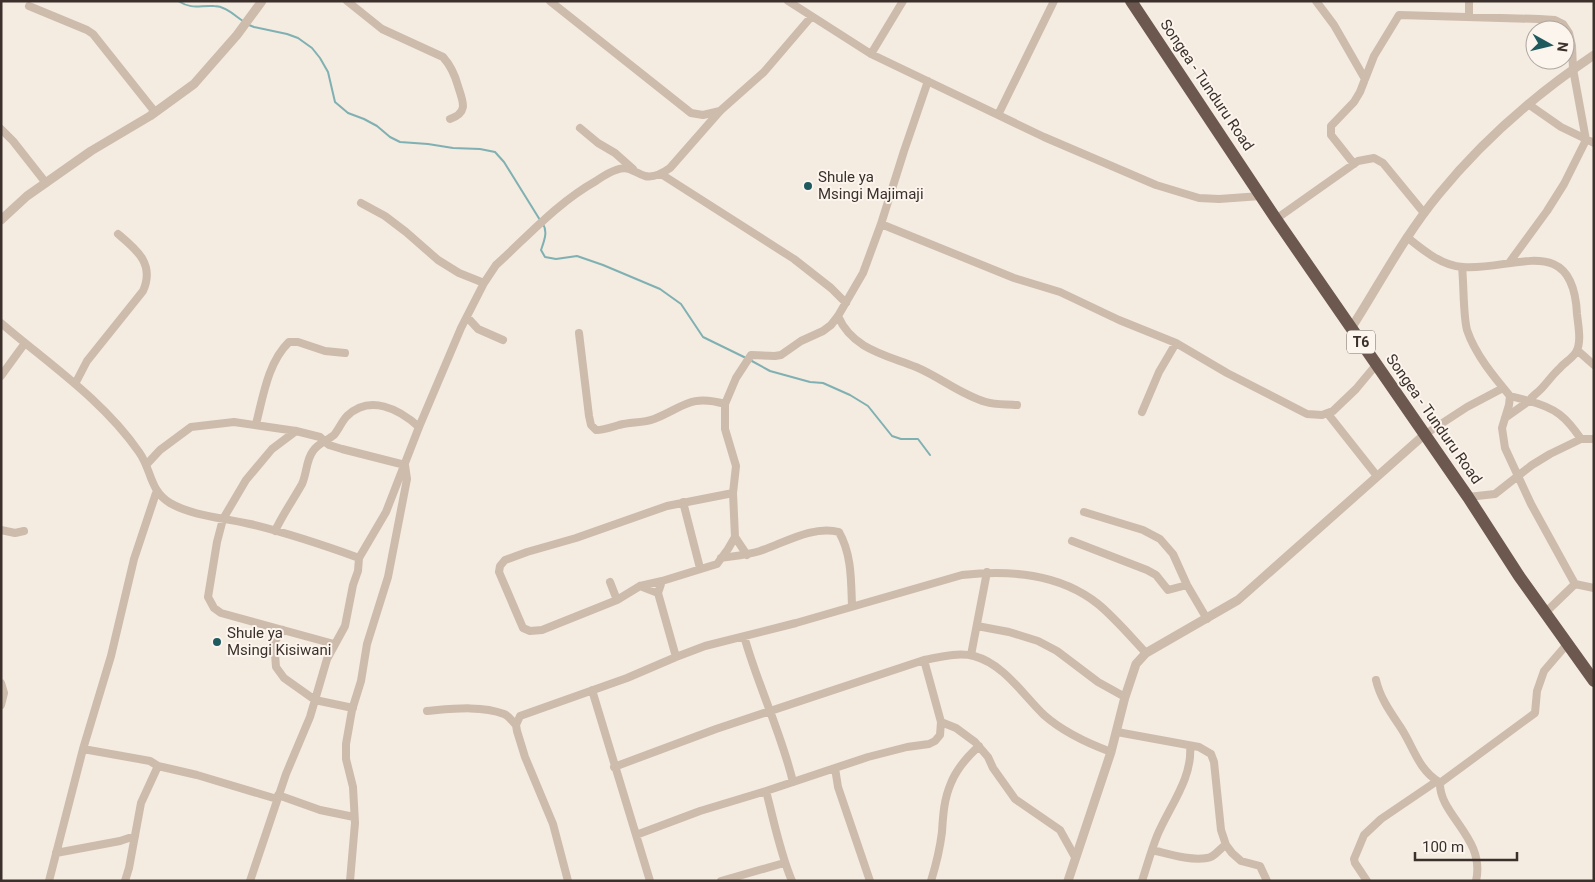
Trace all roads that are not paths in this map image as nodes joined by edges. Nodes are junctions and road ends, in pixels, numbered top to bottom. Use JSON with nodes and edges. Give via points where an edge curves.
{"nodes":[{"id":1,"x":262,"y":1,"type":"edge"},
{"id":2,"x":347,"y":1,"type":"edge"},
{"id":3,"x":550,"y":1,"type":"edge"},
{"id":4,"x":788,"y":1,"type":"edge"},
{"id":5,"x":903,"y":1,"type":"edge"},
{"id":6,"x":1054,"y":1,"type":"edge"},
{"id":7,"x":1131,"y":1,"type":"edge"},
{"id":8,"x":1316,"y":1,"type":"edge"},
{"id":9,"x":1469,"y":1,"type":"edge"},
{"id":10,"x":29,"y":6,"type":"dead end"},
{"id":11,"x":1469,"y":16,"type":"junction"},
{"id":12,"x":811,"y":17,"type":"junction"},
{"id":13,"x":1555,"y":20,"type":"edge"},
{"id":14,"x":871,"y":54,"type":"junction"},
{"id":15,"x":1594,"y":55,"type":"edge"},
{"id":16,"x":1575,"y":68,"type":"edge"},
{"id":17,"x":1572,"y":70,"type":"edge"},
{"id":18,"x":1573,"y":70,"type":"edge"},
{"id":19,"x":1365,"y":79,"type":"junction"},
{"id":20,"x":928,"y":81,"type":"junction"},
{"id":21,"x":1528,"y":104,"type":"junction"},
{"id":22,"x":720,"y":111,"type":"junction"},
{"id":23,"x":155,"y":112,"type":"junction"},
{"id":24,"x":998,"y":114,"type":"junction"},
{"id":25,"x":450,"y":119,"type":"dead end"},
{"id":26,"x":580,"y":128,"type":"dead end"},
{"id":27,"x":1,"y":129,"type":"edge"},
{"id":28,"x":1590,"y":141,"type":"edge"},
{"id":29,"x":1354,"y":164,"type":"junction"},
{"id":30,"x":634,"y":170,"type":"junction"},
{"id":31,"x":661,"y":174,"type":"junction"},
{"id":32,"x":46,"y":183,"type":"junction"},
{"id":33,"x":1261,"y":196,"type":"junction"},
{"id":34,"x":361,"y":203,"type":"dead end"},
{"id":35,"x":1424,"y":213,"type":"junction"},
{"id":36,"x":1276,"y":219,"type":"junction"},
{"id":37,"x":1,"y":220,"type":"edge"},
{"id":38,"x":881,"y":224,"type":"junction"},
{"id":39,"x":118,"y":234,"type":"dead end"},
{"id":40,"x":1407,"y":237,"type":"junction"},
{"id":41,"x":1509,"y":263,"type":"junction"},
{"id":42,"x":1462,"y":268,"type":"junction"},
{"id":43,"x":484,"y":284,"type":"junction"},
{"id":44,"x":846,"y":303,"type":"junction"},
{"id":45,"x":838,"y":316,"type":"junction"},
{"id":46,"x":467,"y":317,"type":"junction"},
{"id":47,"x":1,"y":323,"type":"edge"},
{"id":48,"x":1352,"y":327,"type":"junction"},
{"id":49,"x":579,"y":333,"type":"dead end"},
{"id":50,"x":503,"y":340,"type":"dead end"},
{"id":51,"x":25,"y":343,"type":"junction"},
{"id":52,"x":1176,"y":343,"type":"junction"},
{"id":53,"x":1577,"y":350,"type":"junction"},
{"id":54,"x":345,"y":353,"type":"dead end"},
{"id":55,"x":1376,"y":365,"type":"junction"},
{"id":56,"x":1594,"y":366,"type":"edge"},
{"id":57,"x":1,"y":376,"type":"edge"},
{"id":58,"x":75,"y":384,"type":"junction"},
{"id":59,"x":1503,"y":388,"type":"junction"},
{"id":60,"x":1510,"y":396,"type":"junction"},
{"id":61,"x":1529,"y":401,"type":"junction"},
{"id":62,"x":725,"y":404,"type":"junction"},
{"id":63,"x":1017,"y":405,"type":"dead end"},
{"id":64,"x":1142,"y":412,"type":"dead end"},
{"id":65,"x":1328,"y":414,"type":"junction"},
{"id":66,"x":1505,"y":418,"type":"junction"},
{"id":67,"x":256,"y":424,"type":"junction"},
{"id":68,"x":419,"y":427,"type":"junction"},
{"id":69,"x":296,"y":431,"type":"junction"},
{"id":70,"x":1424,"y":435,"type":"junction"},
{"id":71,"x":1581,"y":439,"type":"junction"},
{"id":72,"x":1594,"y":439,"type":"edge"},
{"id":73,"x":326,"y":441,"type":"junction"},
{"id":74,"x":146,"y":465,"type":"junction"},
{"id":75,"x":405,"y":465,"type":"junction"},
{"id":76,"x":1377,"y":476,"type":"junction"},
{"id":77,"x":1519,"y":476,"type":"junction"},
{"id":78,"x":156,"y":493,"type":"junction"},
{"id":79,"x":733,"y":493,"type":"junction"},
{"id":80,"x":1468,"y":497,"type":"junction"},
{"id":81,"x":683,"y":502,"type":"junction"},
{"id":82,"x":1084,"y":512,"type":"dead end"},
{"id":83,"x":223,"y":519,"type":"junction"},
{"id":84,"x":1,"y":530,"type":"edge"},
{"id":85,"x":24,"y":531,"type":"dead end"},
{"id":86,"x":275,"y":531,"type":"junction"},
{"id":87,"x":734,"y":537,"type":"junction"},
{"id":88,"x":1072,"y":541,"type":"dead end"},
{"id":89,"x":747,"y":555,"type":"junction"},
{"id":90,"x":359,"y":558,"type":"junction"},
{"id":91,"x":721,"y":558,"type":"junction"},
{"id":92,"x":700,"y":568,"type":"junction"},
{"id":93,"x":987,"y":572,"type":"junction"},
{"id":94,"x":610,"y":582,"type":"dead end"},
{"id":95,"x":662,"y":582,"type":"junction"},
{"id":96,"x":1575,"y":584,"type":"junction"},
{"id":97,"x":1187,"y":585,"type":"junction"},
{"id":98,"x":640,"y":586,"type":"junction"},
{"id":99,"x":1594,"y":588,"type":"edge"},
{"id":100,"x":658,"y":593,"type":"junction"},
{"id":101,"x":617,"y":600,"type":"junction"},
{"id":102,"x":852,"y":606,"type":"junction"},
{"id":103,"x":1546,"y":612,"type":"junction"},
{"id":104,"x":1207,"y":619,"type":"junction"},
{"id":105,"x":977,"y":626,"type":"junction"},
{"id":106,"x":282,"y":630,"type":"junction"},
{"id":107,"x":744,"y":636,"type":"junction"},
{"id":108,"x":1568,"y":643,"type":"junction"},
{"id":109,"x":334,"y":644,"type":"junction"},
{"id":110,"x":1146,"y":653,"type":"junction"},
{"id":111,"x":971,"y":655,"type":"junction"},
{"id":112,"x":676,"y":657,"type":"junction"},
{"id":113,"x":924,"y":660,"type":"junction"},
{"id":114,"x":1376,"y":680,"type":"dead end"},
{"id":115,"x":1594,"y":681,"type":"edge"},
{"id":116,"x":1,"y":683,"type":"edge"},
{"id":117,"x":592,"y":690,"type":"junction"},
{"id":118,"x":1125,"y":698,"type":"junction"},
{"id":119,"x":315,"y":700,"type":"junction"},
{"id":120,"x":1,"y":705,"type":"edge"},
{"id":121,"x":353,"y":708,"type":"junction"},
{"id":122,"x":427,"y":711,"type":"dead end"},
{"id":123,"x":769,"y":712,"type":"junction"},
{"id":124,"x":941,"y":722,"type":"junction"},
{"id":125,"x":516,"y":724,"type":"junction"},
{"id":126,"x":1116,"y":732,"type":"junction"},
{"id":127,"x":978,"y":746,"type":"junction"},
{"id":128,"x":1190,"y":746,"type":"junction"},
{"id":129,"x":83,"y":749,"type":"junction"},
{"id":130,"x":1111,"y":752,"type":"junction"},
{"id":131,"x":158,"y":766,"type":"junction"},
{"id":132,"x":614,"y":766,"type":"junction"},
{"id":133,"x":835,"y":768,"type":"junction"},
{"id":134,"x":792,"y":782,"type":"junction"},
{"id":135,"x":1439,"y":782,"type":"junction"},
{"id":136,"x":766,"y":791,"type":"junction"},
{"id":137,"x":277,"y":797,"type":"junction"},
{"id":138,"x":354,"y":817,"type":"junction"},
{"id":139,"x":636,"y":834,"type":"junction"},
{"id":140,"x":135,"y":836,"type":"junction"},
{"id":141,"x":1226,"y":845,"type":"junction"},
{"id":142,"x":1152,"y":850,"type":"junction"},
{"id":143,"x":56,"y":853,"type":"junction"},
{"id":144,"x":1075,"y":857,"type":"junction"},
{"id":145,"x":784,"y":863,"type":"junction"},
{"id":146,"x":49,"y":881,"type":"edge"},
{"id":147,"x":125,"y":881,"type":"edge"},
{"id":148,"x":250,"y":881,"type":"edge"},
{"id":149,"x":350,"y":881,"type":"edge"},
{"id":150,"x":568,"y":881,"type":"edge"},
{"id":151,"x":650,"y":881,"type":"edge"},
{"id":152,"x":720,"y":881,"type":"edge"},
{"id":153,"x":792,"y":881,"type":"edge"},
{"id":154,"x":870,"y":881,"type":"edge"},
{"id":155,"x":931,"y":881,"type":"edge"},
{"id":156,"x":1068,"y":881,"type":"edge"},
{"id":157,"x":1142,"y":881,"type":"edge"},
{"id":158,"x":1267,"y":881,"type":"edge"},
{"id":159,"x":1367,"y":881,"type":"edge"},
{"id":160,"x":1476,"y":881,"type":"edge"}],
"edges":[{"from":1,"to":23,"type":"street","via":[[238,35],[194,84]]},
{"from":2,"to":25,"type":"street","via":[[382,29],[448,62],[456,76],[463,102],[462,111]]},
{"from":3,"to":22,"type":"street","via":[[691,113],[703,116]]},
{"from":4,"to":12,"type":"street"},
{"from":5,"to":14,"type":"street"},
{"from":6,"to":24,"type":"street"},
{"from":7,"to":33,"type":"highway","name":"Songea - Tunduru Road","number":"T6"},
{"from":8,"to":19,"type":"street"},
{"from":9,"to":11,"type":"street"},
{"from":10,"to":23,"type":"street","via":[[93,34]]},
{"from":11,"to":13,"type":"street"},
{"from":11,"to":19,"type":"street","via":[[1399,15],[1374,56]]},
{"from":12,"to":14,"type":"street"},
{"from":12,"to":22,"type":"street","via":[[764,72]]},
{"from":14,"to":20,"type":"street"},
{"from":15,"to":16,"type":"street"},
{"from":17,"to":21,"type":"street"},
{"from":18,"to":28,"type":"street"},
{"from":19,"to":29,"type":"street","via":[[1354,102],[1331,126],[1331,135]]},
{"from":20,"to":24,"type":"street"},
{"from":20,"to":38,"type":"street"},
{"from":21,"to":28,"type":"street","via":[[1560,127]]},
{"from":21,"to":35,"type":"street","via":[[1473,153]]},
{"from":22,"to":31,"type":"street"},
{"from":23,"to":32,"type":"street"},
{"from":24,"to":33,"type":"street","via":[[1156,185],[1199,198]]},
{"from":26,"to":30,"type":"street"},
{"from":27,"to":32,"type":"street"},
{"from":28,"to":41,"type":"street","via":[[1547,211]]},
{"from":29,"to":35,"type":"street","via":[[1366,158],[1379,160]]},
{"from":29,"to":36,"type":"street"},
{"from":30,"to":31,"type":"street","via":[[644,176]]},
{"from":30,"to":43,"type":"street","via":[[612,172],[584,187],[496,265]]},
{"from":31,"to":44,"type":"street","via":[[794,259]]},
{"from":32,"to":37,"type":"street"},
{"from":33,"to":36,"type":"highway","name":"Songea - Tunduru Road","number":"T6"},
{"from":34,"to":43,"type":"street","via":[[385,216],[438,260]]},
{"from":35,"to":40,"type":"street"},
{"from":36,"to":48,"type":"highway","name":"Songea - Tunduru Road","number":"T6"},
{"from":38,"to":44,"type":"street","via":[[863,273]]},
{"from":38,"to":52,"type":"street","via":[[1014,278],[1060,292]]},
{"from":39,"to":58,"type":"street","via":[[137,250],[143,260],[146,285],[87,360]]},
{"from":40,"to":42,"type":"street","via":[[1427,254]]},
{"from":40,"to":48,"type":"street"},
{"from":41,"to":42,"type":"street"},
{"from":41,"to":53,"type":"street","via":[[1540,260],[1565,273],[1573,288],[1577,310]]},
{"from":42,"to":59,"type":"street","via":[[1467,330]]},
{"from":43,"to":46,"type":"street"},
{"from":44,"to":45,"type":"street"},
{"from":45,"to":62,"type":"street","via":[[823,331],[781,355],[754,355],[748,359]]},
{"from":45,"to":63,"type":"street","via":[[848,333],[871,351],[917,368],[968,395],[987,402]]},
{"from":46,"to":50,"type":"street","via":[[478,330]]},
{"from":46,"to":68,"type":"street"},
{"from":47,"to":51,"type":"street"},
{"from":48,"to":55,"type":"highway","name":"Songea - Tunduru Road","number":"T6"},
{"from":49,"to":62,"type":"street","via":[[589,416],[596,430],[653,419],[695,401]]},
{"from":51,"to":57,"type":"street"},
{"from":51,"to":58,"type":"street"},
{"from":52,"to":64,"type":"street"},
{"from":52,"to":65,"type":"street","via":[[1306,414]]},
{"from":53,"to":56,"type":"street"},
{"from":53,"to":61,"type":"street"},
{"from":54,"to":67,"type":"street","via":[[289,342],[271,373]]},
{"from":55,"to":65,"type":"street"},
{"from":55,"to":70,"type":"highway","name":"Songea - Tunduru Road","number":"T6"},
{"from":58,"to":74,"type":"street","via":[[104,410],[140,453]]},
{"from":59,"to":60,"type":"street"},
{"from":59,"to":70,"type":"street","via":[[1459,411]]},
{"from":60,"to":61,"type":"street"},
{"from":60,"to":66,"type":"street"},
{"from":61,"to":66,"type":"street"},
{"from":61,"to":71,"type":"street","via":[[1564,416]]},
{"from":62,"to":79,"type":"street","via":[[725,429],[736,466]]},
{"from":65,"to":76,"type":"street"},
{"from":66,"to":77,"type":"street","via":[[1502,438]]},
{"from":67,"to":69,"type":"street"},
{"from":67,"to":74,"type":"street","via":[[234,422],[191,427]]},
{"from":68,"to":73,"type":"street","via":[[391,409],[374,404],[351,413]]},
{"from":68,"to":75,"type":"street"},
{"from":69,"to":73,"type":"street"},
{"from":69,"to":83,"type":"street","via":[[272,449],[246,480]]},
{"from":70,"to":76,"type":"street"},
{"from":70,"to":80,"type":"highway","name":"Songea - Tunduru Road","number":"T6"},
{"from":71,"to":72,"type":"street"},
{"from":71,"to":77,"type":"street","via":[[1550,454]]},
{"from":73,"to":75,"type":"street","via":[[329,445]]},
{"from":73,"to":86,"type":"street","via":[[309,457],[302,483]]},
{"from":74,"to":78,"type":"street"},
{"from":75,"to":90,"type":"street","via":[[386,512]]},
{"from":75,"to":121,"type":"street","via":[[407,479],[388,577]]},
{"from":76,"to":104,"type":"street","via":[[1256,585]]},
{"from":77,"to":80,"type":"street","via":[[1495,494]]},
{"from":77,"to":96,"type":"street"},
{"from":78,"to":83,"type":"street","via":[[177,507]]},
{"from":78,"to":129,"type":"street","via":[[134,559],[112,656]]},
{"from":79,"to":81,"type":"street"},
{"from":79,"to":87,"type":"street"},
{"from":80,"to":103,"type":"highway","name":"Songea - Tunduru Road","number":"T6"},
{"from":81,"to":92,"type":"street"},
{"from":81,"to":101,"type":"street","via":[[518,555],[505,560],[500,566],[503,582],[526,630],[542,630]]},
{"from":82,"to":97,"type":"street","via":[[1143,530],[1160,539],[1173,554]]},
{"from":83,"to":86,"type":"street"},
{"from":83,"to":106,"type":"street","via":[[208,589],[209,601],[221,613]]},
{"from":84,"to":85,"type":"street"},
{"from":86,"to":90,"type":"street"},
{"from":87,"to":89,"type":"street"},
{"from":87,"to":91,"type":"street"},
{"from":88,"to":97,"type":"street","via":[[1147,570],[1156,575],[1168,590]]},
{"from":89,"to":91,"type":"street"},
{"from":89,"to":102,"type":"street","via":[[821,531],[839,532],[848,558]]},
{"from":90,"to":109,"type":"street","via":[[345,626],[340,639]]},
{"from":91,"to":92,"type":"street","via":[[717,564]]},
{"from":92,"to":95,"type":"street"},
{"from":93,"to":102,"type":"street","via":[[962,574]]},
{"from":93,"to":105,"type":"street"},
{"from":93,"to":110,"type":"street","via":[[1037,576],[1067,585],[1097,603]]},
{"from":94,"to":101,"type":"street"},
{"from":95,"to":98,"type":"street"},
{"from":95,"to":100,"type":"street"},
{"from":96,"to":99,"type":"street"},
{"from":96,"to":103,"type":"street"},
{"from":97,"to":104,"type":"street"},
{"from":98,"to":100,"type":"street"},
{"from":98,"to":101,"type":"street"},
{"from":100,"to":112,"type":"street"},
{"from":102,"to":107,"type":"street"},
{"from":103,"to":108,"type":"highway","name":"Songea - Tunduru Road","number":"T6"},
{"from":104,"to":110,"type":"street"},
{"from":105,"to":111,"type":"street"},
{"from":105,"to":118,"type":"street","via":[[1009,632],[1057,650]]},
{"from":106,"to":109,"type":"street"},
{"from":106,"to":119,"type":"street","via":[[274,642],[276,667],[284,678]]},
{"from":107,"to":112,"type":"street"},
{"from":107,"to":123,"type":"street"},
{"from":108,"to":115,"type":"highway","name":"Songea - Tunduru Road","number":"T6"},
{"from":108,"to":135,"type":"street","via":[[1544,671],[1537,691],[1535,713]]},
{"from":109,"to":119,"type":"street"},
{"from":110,"to":118,"type":"street","via":[[1136,664]]},
{"from":111,"to":113,"type":"street"},
{"from":111,"to":130,"type":"street","via":[[1001,671],[1061,728],[1079,740]]},
{"from":112,"to":117,"type":"street"},
{"from":113,"to":123,"type":"street"},
{"from":113,"to":124,"type":"street"},
{"from":114,"to":135,"type":"street","via":[[1415,756],[1430,776]]},
{"from":116,"to":120,"type":"street","via":[[4,693]]},
{"from":117,"to":125,"type":"street","via":[[520,716]]},
{"from":117,"to":132,"type":"street"},
{"from":118,"to":126,"type":"street"},
{"from":119,"to":121,"type":"street"},
{"from":119,"to":137,"type":"street"},
{"from":121,"to":138,"type":"street","via":[[346,758],[353,787]]},
{"from":122,"to":125,"type":"street","via":[[468,708],[504,714]]},
{"from":123,"to":132,"type":"street"},
{"from":123,"to":134,"type":"street","via":[[787,758]]},
{"from":124,"to":127,"type":"street","via":[[966,735]]},
{"from":124,"to":133,"type":"street","via":[[936,741]]},
{"from":125,"to":150,"type":"street","via":[[525,757],[553,824]]},
{"from":126,"to":128,"type":"street"},
{"from":126,"to":130,"type":"street"},
{"from":127,"to":144,"type":"street","via":[[1016,799],[1060,830]]},
{"from":127,"to":155,"type":"street","via":[[960,766],[950,785]]},
{"from":128,"to":141,"type":"street","via":[[1206,749],[1214,762],[1221,830]]},
{"from":128,"to":142,"type":"street","via":[[1187,775]]},
{"from":129,"to":131,"type":"street","via":[[140,758]]},
{"from":129,"to":143,"type":"street"},
{"from":130,"to":144,"type":"street"},
{"from":131,"to":137,"type":"street"},
{"from":131,"to":140,"type":"street","via":[[141,803]]},
{"from":132,"to":139,"type":"street"},
{"from":133,"to":134,"type":"street"},
{"from":133,"to":154,"type":"street","via":[[838,787]]},
{"from":134,"to":136,"type":"street"},
{"from":135,"to":159,"type":"street","via":[[1381,819],[1364,835],[1354,859]]},
{"from":135,"to":160,"type":"street","via":[[1442,796],[1472,843]]},
{"from":136,"to":139,"type":"street"},
{"from":136,"to":145,"type":"street"},
{"from":137,"to":138,"type":"street"},
{"from":137,"to":148,"type":"street"},
{"from":138,"to":149,"type":"street"},
{"from":139,"to":151,"type":"street"},
{"from":140,"to":143,"type":"street"},
{"from":140,"to":147,"type":"street"},
{"from":141,"to":142,"type":"street","via":[[1208,858]]},
{"from":141,"to":158,"type":"street","via":[[1241,861],[1260,866]]},
{"from":142,"to":157,"type":"street"},
{"from":143,"to":146,"type":"street"},
{"from":144,"to":156,"type":"street"},
{"from":145,"to":152,"type":"street"},
{"from":145,"to":153,"type":"street"}]}
